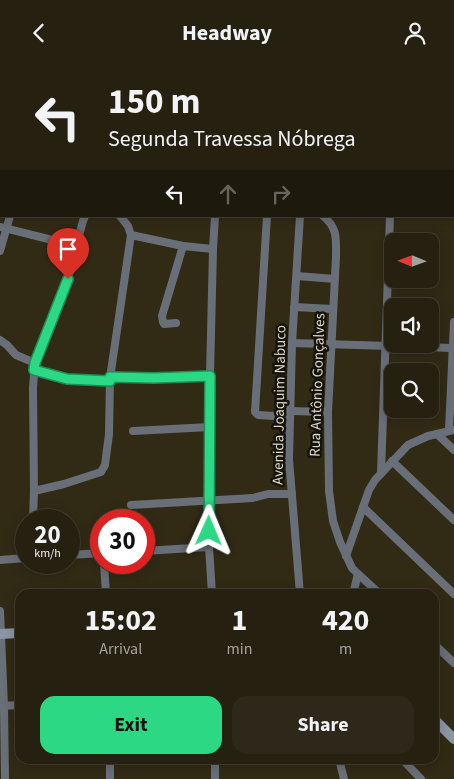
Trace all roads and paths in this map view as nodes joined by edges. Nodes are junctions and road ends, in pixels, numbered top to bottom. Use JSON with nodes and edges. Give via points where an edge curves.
{"nodes":[{"id":1,"x":85,"y":217,"type":"edge"},
{"id":2,"x":121,"y":217,"type":"edge"},
{"id":3,"x":215,"y":217,"type":"edge"},
{"id":4,"x":267,"y":217,"type":"edge"},
{"id":5,"x":300,"y":217,"type":"edge"},
{"id":6,"x":324,"y":217,"type":"edge"},
{"id":7,"x":390,"y":217,"type":"edge"},
{"id":8,"x":4,"y":228,"type":"edge"},
{"id":9,"x":131,"y":235,"type":"junction"},
{"id":10,"x":76,"y":246,"type":"junction"},
{"id":11,"x":183,"y":246,"type":"junction"},
{"id":12,"x":213,"y":249,"type":"junction"},
{"id":13,"x":0,"y":251,"type":"edge"},
{"id":14,"x":296,"y":276,"type":"junction"},
{"id":15,"x":334,"y":279,"type":"junction"},
{"id":16,"x":387,"y":298,"type":"edge"},
{"id":17,"x":294,"y":307,"type":"junction"},
{"id":18,"x":333,"y":309,"type":"junction"},
{"id":19,"x":454,"y":322,"type":"edge"},
{"id":20,"x":176,"y":323,"type":"dead end"},
{"id":21,"x":0,"y":340,"type":"edge"},
{"id":22,"x":292,"y":343,"type":"junction"},
{"id":23,"x":332,"y":344,"type":"junction"},
{"id":24,"x":384,"y":346,"type":"edge"},
{"id":25,"x":439,"y":348,"type":"edge"},
{"id":26,"x":453,"y":348,"type":"edge"},
{"id":27,"x":386,"y":353,"type":"edge"},
{"id":28,"x":35,"y":366,"type":"junction"},
{"id":29,"x":210,"y":376,"type":"junction"},
{"id":30,"x":110,"y":379,"type":"junction"},
{"id":31,"x":328,"y":412,"type":"junction"},
{"id":32,"x":290,"y":414,"type":"junction"},
{"id":33,"x":210,"y":427,"type":"junction"},
{"id":34,"x":451,"y":430,"type":"edge"},
{"id":35,"x":133,"y":431,"type":"dead end"},
{"id":36,"x":437,"y":435,"type":"junction"},
{"id":37,"x":454,"y":450,"type":"edge"},
{"id":38,"x":392,"y":461,"type":"junction"},
{"id":39,"x":382,"y":473,"type":"junction"},
{"id":40,"x":34,"y":491,"type":"junction"},
{"id":41,"x":292,"y":494,"type":"junction"},
{"id":42,"x":210,"y":499,"type":"junction"},
{"id":43,"x":131,"y":505,"type":"dead end"},
{"id":44,"x":363,"y":507,"type":"junction"},
{"id":45,"x":33,"y":509,"type":"edge"},
{"id":46,"x":454,"y":520,"type":"edge"},
{"id":47,"x":209,"y":547,"type":"junction"},
{"id":48,"x":155,"y":550,"type":"edge"},
{"id":49,"x":346,"y":556,"type":"junction"},
{"id":50,"x":15,"y":559,"type":"edge"},
{"id":51,"x":0,"y":560,"type":"edge"},
{"id":52,"x":105,"y":574,"type":"edge"},
{"id":53,"x":358,"y":574,"type":"junction"},
{"id":54,"x":106,"y":589,"type":"edge"},
{"id":55,"x":212,"y":589,"type":"edge"},
{"id":56,"x":300,"y":589,"type":"edge"},
{"id":57,"x":354,"y":589,"type":"edge"},
{"id":58,"x":374,"y":589,"type":"edge"},
{"id":59,"x":454,"y":594,"type":"edge"},
{"id":60,"x":0,"y":611,"type":"edge"},
{"id":61,"x":15,"y":633,"type":"edge"},
{"id":62,"x":0,"y":634,"type":"edge"},
{"id":63,"x":439,"y":649,"type":"edge"},
{"id":64,"x":454,"y":663,"type":"edge"},
{"id":65,"x":15,"y":705,"type":"edge"},
{"id":66,"x":2,"y":706,"type":"edge"},
{"id":67,"x":439,"y":724,"type":"edge"},
{"id":68,"x":454,"y":739,"type":"edge"},
{"id":69,"x":110,"y":764,"type":"edge"},
{"id":70,"x":215,"y":764,"type":"edge"},
{"id":71,"x":340,"y":764,"type":"edge"},
{"id":72,"x":407,"y":764,"type":"edge"},
{"id":73,"x":5,"y":779,"type":"edge"},
{"id":74,"x":110,"y":779,"type":"edge"},
{"id":75,"x":215,"y":779,"type":"edge"},
{"id":76,"x":344,"y":779,"type":"edge"},
{"id":77,"x":421,"y":779,"type":"edge"}],
"edges":[{"from":1,"to":10,"type":"street"},
{"from":2,"to":9,"type":"street"},
{"from":3,"to":12,"type":"street"},
{"from":4,"to":32,"type":"street","via":[[255,412],[258,415]]},
{"from":5,"to":14,"type":"street","name":"Avenida Joaquim Nabuco"},
{"from":6,"to":15,"type":"street","name":"Rua Antônio Gonçalves","via":[[336,232]]},
{"from":7,"to":16,"type":"street"},
{"from":8,"to":10,"type":"street"},
{"from":8,"to":13,"type":"street"},
{"from":9,"to":11,"type":"street"},
{"from":9,"to":30,"type":"street"},
{"from":10,"to":28,"type":"street","via":[[68,279]]},
{"from":11,"to":12,"type":"street"},
{"from":11,"to":20,"type":"street","via":[[162,316],[164,324]]},
{"from":12,"to":29,"type":"street"},
{"from":14,"to":15,"type":"street"},
{"from":14,"to":17,"type":"street","name":"Avenida Joaquim Nabuco"},
{"from":15,"to":18,"type":"street","name":"Rua Antônio Gonçalves"},
{"from":17,"to":18,"type":"street"},
{"from":17,"to":22,"type":"street","name":"Avenida Joaquim Nabuco"},
{"from":18,"to":23,"type":"street","name":"Rua Antônio Gonçalves"},
{"from":19,"to":26,"type":"street"},
{"from":21,"to":28,"type":"street"},
{"from":22,"to":23,"type":"street"},
{"from":22,"to":32,"type":"street","name":"Avenida Joaquim Nabuco"},
{"from":23,"to":24,"type":"street"},
{"from":23,"to":31,"type":"street","name":"Rua Antônio Gonçalves"},
{"from":25,"to":26,"type":"street"},
{"from":26,"to":34,"type":"street"},
{"from":27,"to":39,"type":"street"},
{"from":28,"to":30,"type":"street","via":[[67,379]]},
{"from":28,"to":40,"type":"street"},
{"from":29,"to":30,"type":"street"},
{"from":29,"to":33,"type":"street"},
{"from":30,"to":40,"type":"street","via":[[109,434],[104,469],[82,479]]},
{"from":31,"to":32,"type":"street"},
{"from":31,"to":49,"type":"street","name":"Rua Antônio Gonçalves","via":[[330,505]]},
{"from":32,"to":41,"type":"street","name":"Avenida Joaquim Nabuco"},
{"from":33,"to":35,"type":"street"},
{"from":33,"to":42,"type":"street"},
{"from":34,"to":36,"type":"street"},
{"from":36,"to":37,"type":"street"},
{"from":36,"to":38,"type":"street","via":[[417,439]]},
{"from":38,"to":39,"type":"street"},
{"from":38,"to":46,"type":"street"},
{"from":39,"to":44,"type":"street","via":[[368,491]]},
{"from":40,"to":45,"type":"street"},
{"from":41,"to":42,"type":"street"},
{"from":41,"to":56,"type":"street","name":"Avenida Joaquim Nabuco"},
{"from":42,"to":43,"type":"street"},
{"from":42,"to":47,"type":"street"},
{"from":44,"to":49,"type":"street"},
{"from":44,"to":59,"type":"street"},
{"from":47,"to":48,"type":"street"},
{"from":47,"to":55,"type":"street"},
{"from":49,"to":53,"type":"street","name":"Rua Antônio Gonçalves"},
{"from":50,"to":51,"type":"street"},
{"from":52,"to":54,"type":"street"},
{"from":53,"to":57,"type":"street"},
{"from":53,"to":58,"type":"street","name":"Rua Antônio Gonçalves"},
{"from":60,"to":62,"type":"street"},
{"from":61,"to":62,"type":"street"},
{"from":62,"to":66,"type":"street"},
{"from":63,"to":64,"type":"street"},
{"from":65,"to":66,"type":"street"},
{"from":66,"to":73,"type":"street"},
{"from":67,"to":68,"type":"street"},
{"from":69,"to":74,"type":"street"},
{"from":70,"to":75,"type":"street"},
{"from":71,"to":76,"type":"street"},
{"from":72,"to":77,"type":"street"}]}
